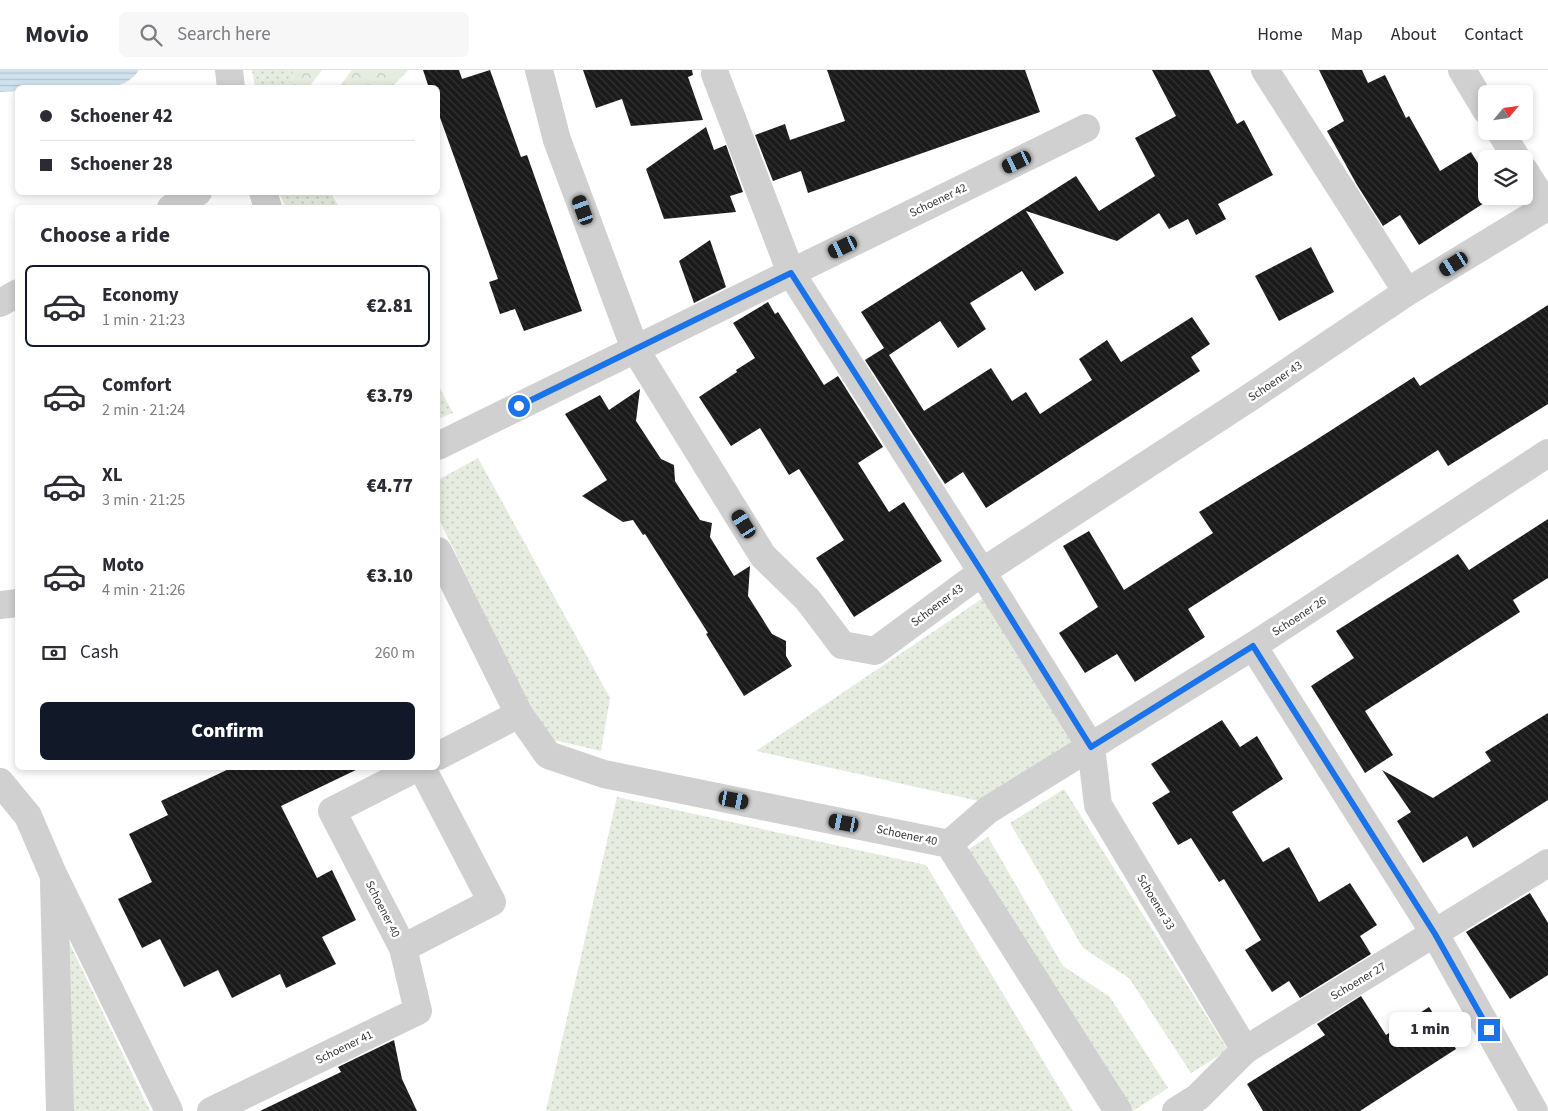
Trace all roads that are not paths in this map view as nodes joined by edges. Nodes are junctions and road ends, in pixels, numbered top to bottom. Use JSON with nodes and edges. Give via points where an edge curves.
{"nodes":[{"id":1,"x":229,"y":70,"type":"edge"},
{"id":2,"x":539,"y":70,"type":"edge"},
{"id":3,"x":1265,"y":70,"type":"edge"},
{"id":4,"x":1462,"y":70,"type":"edge"},
{"id":5,"x":715,"y":74,"type":"dead end"},
{"id":6,"x":232,"y":85,"type":"edge"},
{"id":7,"x":1478,"y":97,"type":"edge"},
{"id":8,"x":1086,"y":128,"type":"dead end"},
{"id":9,"x":1533,"y":184,"type":"edge"},
{"id":10,"x":193,"y":195,"type":"edge"},
{"id":11,"x":176,"y":205,"type":"edge"},
{"id":12,"x":1548,"y":208,"type":"edge"},
{"id":13,"x":791,"y":273,"type":"junction"},
{"id":14,"x":1407,"y":292,"type":"junction"},
{"id":15,"x":15,"y":294,"type":"edge"},
{"id":16,"x":0,"y":302,"type":"edge"},
{"id":17,"x":635,"y":349,"type":"junction"},
{"id":18,"x":440,"y":445,"type":"edge"},
{"id":19,"x":1548,"y":453,"type":"edge"},
{"id":20,"x":440,"y":555,"type":"edge"},
{"id":21,"x":982,"y":572,"type":"junction"},
{"id":22,"x":15,"y":603,"type":"edge"},
{"id":23,"x":0,"y":605,"type":"edge"},
{"id":24,"x":1253,"y":646,"type":"junction"},
{"id":25,"x":519,"y":714,"type":"junction"},
{"id":26,"x":1091,"y":747,"type":"junction"},
{"id":27,"x":440,"y":755,"type":"edge"},
{"id":28,"x":412,"y":770,"type":"edge"},
{"id":29,"x":423,"y":770,"type":"edge"},
{"id":30,"x":0,"y":782,"type":"edge"},
{"id":31,"x":949,"y":844,"type":"junction"},
{"id":32,"x":1548,"y":863,"type":"edge"},
{"id":33,"x":53,"y":874,"type":"junction"},
{"id":34,"x":1435,"y":934,"type":"junction"},
{"id":35,"x":403,"y":948,"type":"junction"},
{"id":36,"x":1245,"y":1050,"type":"junction"},
{"id":37,"x":1194,"y":1106,"type":"edge"},
{"id":38,"x":60,"y":1111,"type":"edge"},
{"id":39,"x":169,"y":1111,"type":"edge"},
{"id":40,"x":211,"y":1111,"type":"edge"},
{"id":41,"x":1118,"y":1111,"type":"edge"},
{"id":42,"x":1534,"y":1111,"type":"edge"}],
"edges":[{"from":1,"to":6,"type":"street"},
{"from":2,"to":17,"type":"street","via":[[557,140]]},
{"from":3,"to":14,"type":"street"},
{"from":4,"to":7,"type":"street"},
{"from":5,"to":13,"type":"street"},
{"from":8,"to":13,"type":"street","name":"Schoener 42"},
{"from":9,"to":12,"type":"street"},
{"from":10,"to":11,"type":"street"},
{"from":12,"to":14,"type":"street","name":"Schoener 43"},
{"from":13,"to":17,"type":"street","name":"Schoener 42"},
{"from":13,"to":21,"type":"street"},
{"from":14,"to":21,"type":"street","name":"Schoener 43"},
{"from":15,"to":16,"type":"street"},
{"from":17,"to":18,"type":"street","name":"Schoener 42"},
{"from":17,"to":21,"type":"street","name":"Schoener 43","via":[[763,556],[808,600],[842,645],[874,651]]},
{"from":19,"to":24,"type":"street","name":"Schoener 26"},
{"from":20,"to":25,"type":"street","name":"Schoener 40"},
{"from":21,"to":26,"type":"street"},
{"from":22,"to":23,"type":"street"},
{"from":24,"to":26,"type":"street","name":"Schoener 26"},
{"from":24,"to":34,"type":"street"},
{"from":25,"to":27,"type":"street"},
{"from":25,"to":31,"type":"street","name":"Schoener 40","via":[[548,755],[604,774]]},
{"from":26,"to":31,"type":"street","name":"Schoener 26","via":[[988,810]]},
{"from":26,"to":36,"type":"street","name":"Schoener 33","via":[[1098,805]]},
{"from":28,"to":35,"type":"street","name":"Schoener 40","via":[[332,811]]},
{"from":29,"to":35,"type":"street","name":"Schoener 40","via":[[492,902]]},
{"from":30,"to":33,"type":"street","via":[[28,816]]},
{"from":31,"to":41,"type":"street","name":"Schoener 40"},
{"from":32,"to":34,"type":"street","name":"Schoener 27"},
{"from":33,"to":38,"type":"street"},
{"from":33,"to":39,"type":"street"},
{"from":34,"to":36,"type":"street","name":"Schoener 27"},
{"from":34,"to":42,"type":"street"},
{"from":35,"to":40,"type":"street","name":"Schoener 41","via":[[418,1011]]},
{"from":36,"to":37,"type":"street","name":"Schoener 27"}]}
